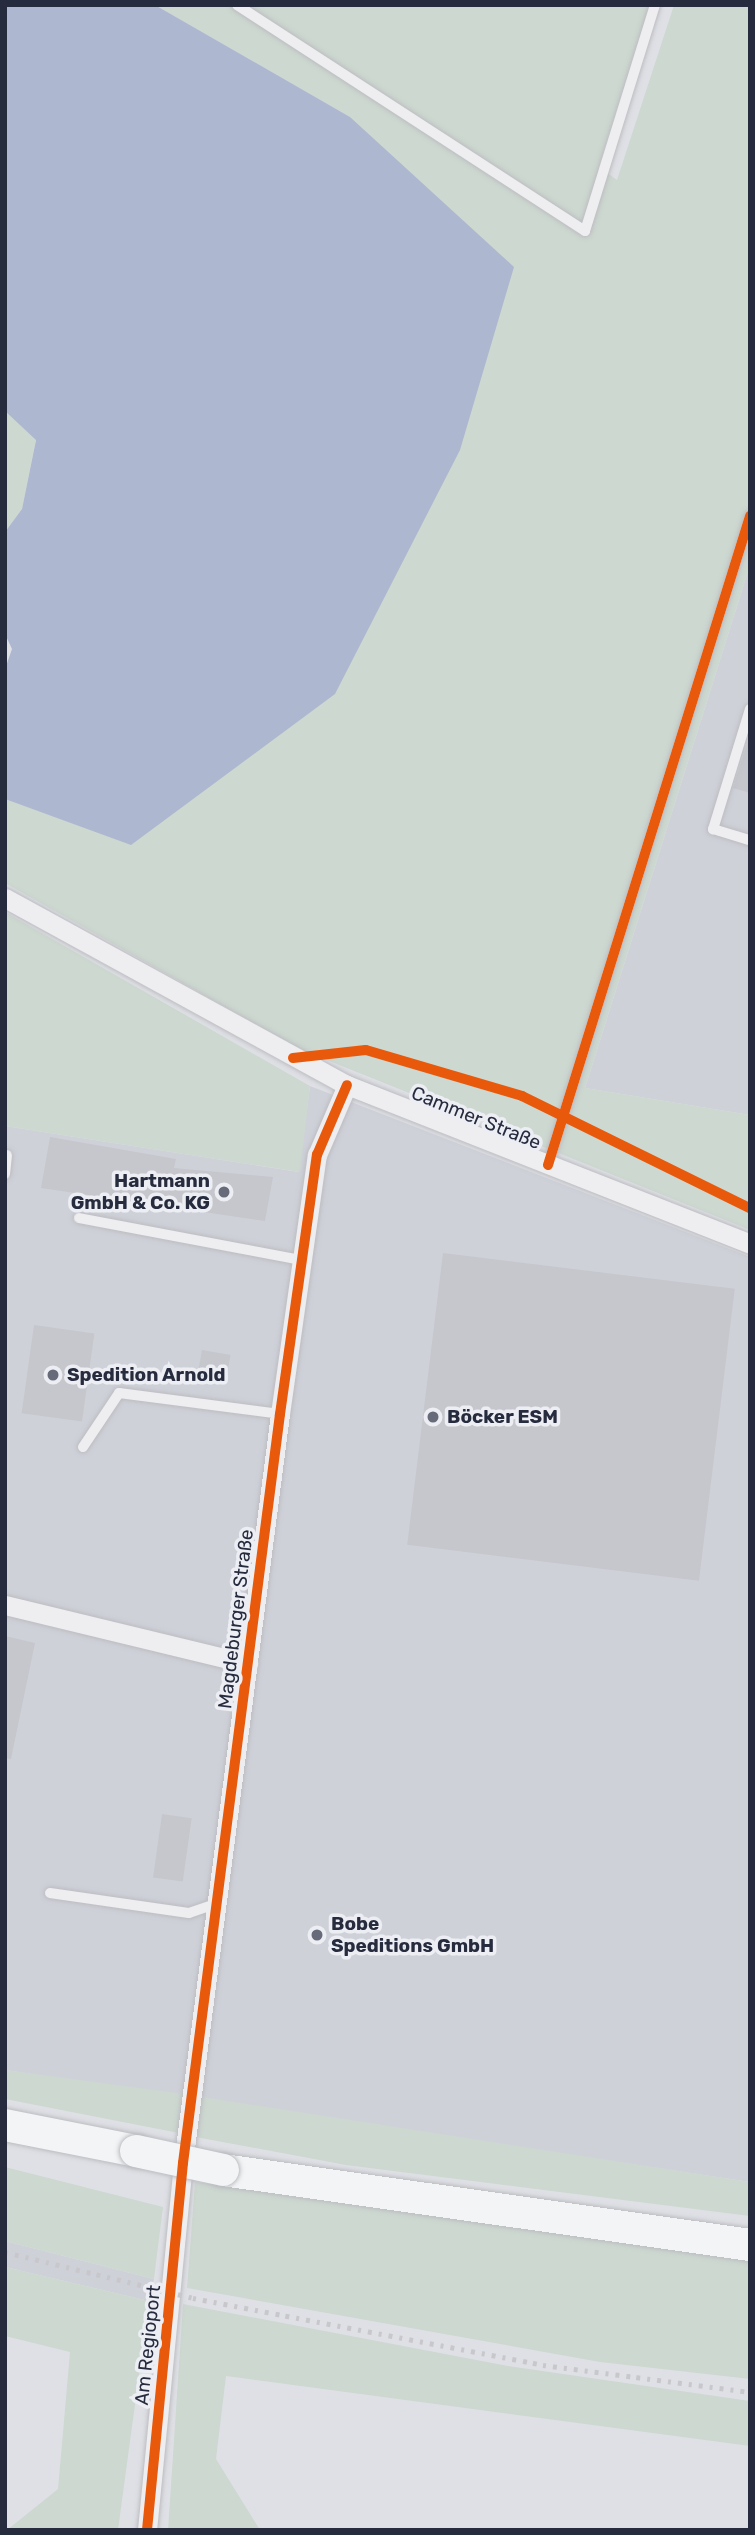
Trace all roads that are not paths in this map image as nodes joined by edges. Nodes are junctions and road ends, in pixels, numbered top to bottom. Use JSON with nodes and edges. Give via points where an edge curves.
{"nodes":[{"id":1,"x":237,"y":5,"type":"edge"},
{"id":2,"x":655,"y":5,"type":"edge"},
{"id":3,"x":750,"y":516,"type":"edge"},
{"id":4,"x":750,"y":709,"type":"edge"},
{"id":5,"x":750,"y":840,"type":"edge"},
{"id":6,"x":5,"y":898,"type":"edge"},
{"id":7,"x":347,"y":1085,"type":"junction"},
{"id":8,"x":7,"y":1155,"type":"dead end"},
{"id":9,"x":548,"y":1165,"type":"junction"},
{"id":10,"x":5,"y":1174,"type":"edge"},
{"id":11,"x":79,"y":1217,"type":"dead end"},
{"id":12,"x":750,"y":1244,"type":"edge"},
{"id":13,"x":302,"y":1260,"type":"junction"},
{"id":14,"x":279,"y":1414,"type":"junction"},
{"id":15,"x":83,"y":1447,"type":"dead end"},
{"id":16,"x":5,"y":1605,"type":"edge"},
{"id":17,"x":248,"y":1664,"type":"junction"},
{"id":18,"x":50,"y":1893,"type":"dead end"},
{"id":19,"x":215,"y":1904,"type":"junction"},
{"id":20,"x":5,"y":2124,"type":"edge"},
{"id":21,"x":183,"y":2163,"type":"joint"},
{"id":22,"x":750,"y":2245,"type":"edge"},
{"id":23,"x":147,"y":2530,"type":"edge"}],
"edges":[{"from":1,"to":2,"type":"lane","via":[[585,231]]},
{"from":3,"to":9,"type":"lane"},
{"from":4,"to":5,"type":"lane","via":[[713,829]]},
{"from":6,"to":7,"type":"street","name":"Cammer Straße"},
{"from":7,"to":9,"type":"street","name":"Cammer Straße"},
{"from":7,"to":13,"type":"street","name":"Magdeburger Straße","via":[[317,1155]]},
{"from":8,"to":10,"type":"lane"},
{"from":9,"to":12,"type":"street","name":"Cammer Straße"},
{"from":11,"to":13,"type":"lane"},
{"from":13,"to":14,"type":"street","name":"Magdeburger Straße"},
{"from":14,"to":15,"type":"lane","via":[[119,1393]]},
{"from":14,"to":17,"type":"street","name":"Magdeburger Straße"},
{"from":16,"to":17,"type":"street","name":"Magdeburger Straße"},
{"from":17,"to":19,"type":"street","name":"Magdeburger Straße"},
{"from":18,"to":19,"type":"lane","via":[[189,1913]]},
{"from":19,"to":21,"type":"street","name":"Magdeburger Straße"},
{"from":20,"to":22,"type":"main road","bridge":true,"via":[[223,2169]]},
{"from":21,"to":23,"type":"street","name":"Am Regioport"}]}
